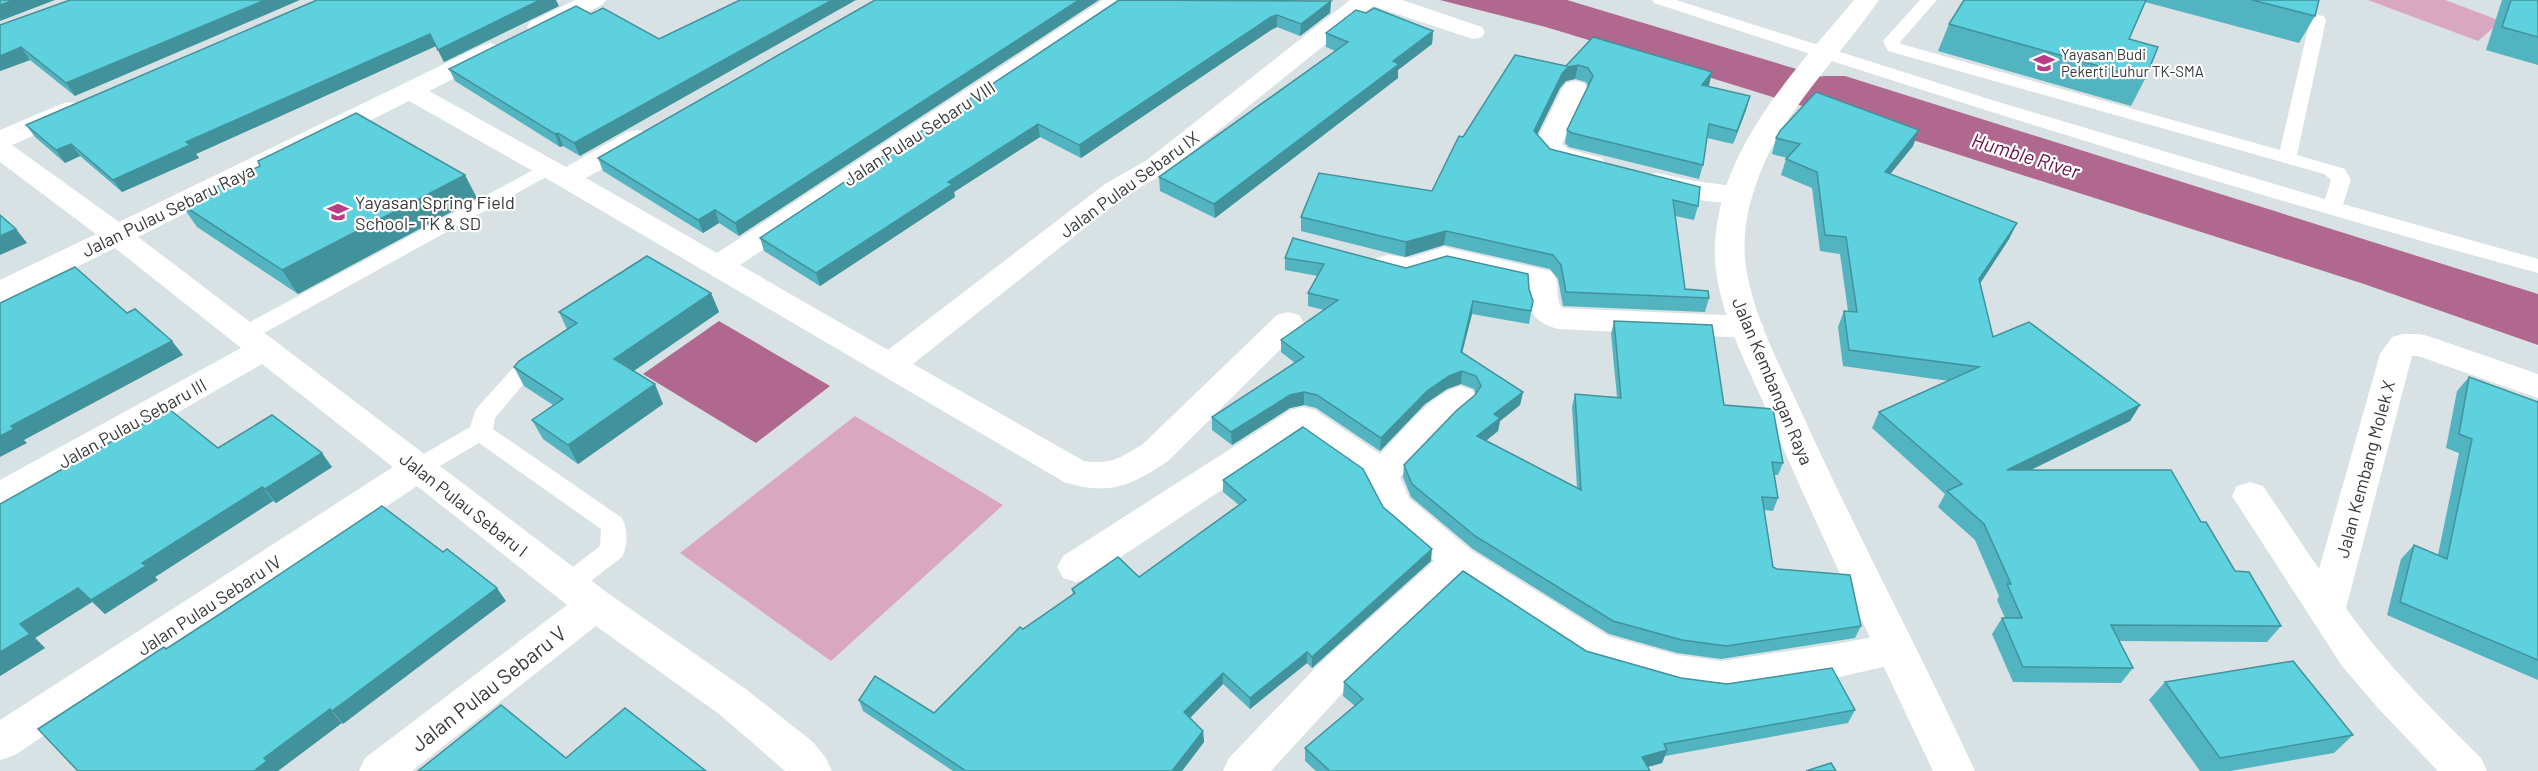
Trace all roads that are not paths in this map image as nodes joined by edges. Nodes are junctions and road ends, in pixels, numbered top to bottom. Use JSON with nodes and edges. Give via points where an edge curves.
{"nodes":[{"id":1,"x":594,"y":0,"type":"edge"},
{"id":2,"x":1119,"y":0,"type":"edge"},
{"id":3,"x":1365,"y":0,"type":"edge"},
{"id":4,"x":1379,"y":0,"type":"edge"},
{"id":5,"x":1660,"y":0,"type":"edge"},
{"id":6,"x":1867,"y":0,"type":"edge"},
{"id":7,"x":1929,"y":0,"type":"edge"},
{"id":8,"x":2318,"y":20,"type":"edge"},
{"id":9,"x":1473,"y":32,"type":"dead end"},
{"id":10,"x":1821,"y":56,"type":"junction"},
{"id":11,"x":1575,"y":89,"type":"dead end"},
{"id":12,"x":409,"y":91,"type":"junction"},
{"id":13,"x":87,"y":103,"type":"edge"},
{"id":14,"x":660,"y":125,"type":"edge"},
{"id":15,"x":0,"y":140,"type":"edge"},
{"id":16,"x":0,"y":148,"type":"edge"},
{"id":17,"x":2287,"y":158,"type":"junction"},
{"id":18,"x":557,"y":173,"type":"junction"},
{"id":19,"x":1738,"y":194,"type":"junction"},
{"id":20,"x":2332,"y":208,"type":"junction"},
{"id":21,"x":118,"y":236,"type":"junction"},
{"id":22,"x":1360,"y":257,"type":"edge"},
{"id":23,"x":718,"y":266,"type":"junction"},
{"id":24,"x":2538,"y":266,"type":"edge"},
{"id":25,"x":0,"y":293,"type":"edge"},
{"id":26,"x":1288,"y":323,"type":"dead end"},
{"id":27,"x":1748,"y":327,"type":"junction"},
{"id":28,"x":254,"y":342,"type":"junction"},
{"id":29,"x":890,"y":365,"type":"junction"},
{"id":30,"x":520,"y":375,"type":"edge"},
{"id":31,"x":2538,"y":386,"type":"edge"},
{"id":32,"x":1460,"y":398,"type":"dead end"},
{"id":33,"x":481,"y":432,"type":"junction"},
{"id":34,"x":418,"y":468,"type":"junction"},
{"id":35,"x":1382,"y":473,"type":"junction"},
{"id":36,"x":2250,"y":496,"type":"dead end"},
{"id":37,"x":0,"y":497,"type":"edge"},
{"id":38,"x":1459,"y":561,"type":"junction"},
{"id":39,"x":1076,"y":567,"type":"dead end"},
{"id":40,"x":582,"y":595,"type":"junction"},
{"id":41,"x":2326,"y":612,"type":"junction"},
{"id":42,"x":1895,"y":649,"type":"junction"},
{"id":43,"x":0,"y":742,"type":"edge"},
{"id":44,"x":381,"y":771,"type":"edge"},
{"id":45,"x":811,"y":771,"type":"edge"},
{"id":46,"x":1244,"y":771,"type":"edge"},
{"id":47,"x":1954,"y":771,"type":"edge"},
{"id":48,"x":2466,"y":771,"type":"edge"}],
"edges":[{"from":1,"to":12,"type":"street","name":"Jalan Pulau Sebaru Raya"},
{"from":2,"to":23,"type":"street","name":"Jalan Pulau Sebaru VIII"},
{"from":3,"to":29,"type":"street","name":"Jalan Pulau Sebaru IX","via":[[1157,166],[1115,190]]},
{"from":4,"to":9,"type":"street"},
{"from":5,"to":10,"type":"lane"},
{"from":6,"to":10,"type":"street","name":"Jalan Kembangan Raya"},
{"from":7,"to":17,"type":"lane","via":[[1891,41],[1894,47]]},
{"from":8,"to":17,"type":"lane"},
{"from":10,"to":19,"type":"street","name":"Jalan Kembangan Raya","via":[[1783,106],[1753,157]]},
{"from":10,"to":20,"type":"lane"},
{"from":11,"to":19,"type":"street","via":[[1548,146],[1558,155],[1695,190]]},
{"from":12,"to":18,"type":"street"},
{"from":12,"to":21,"type":"street","name":"Jalan Pulau Sebaru Raya"},
{"from":13,"to":15,"type":"street"},
{"from":14,"to":18,"type":"street"},
{"from":16,"to":21,"type":"street","name":"Jalan Pulau Sebaru I"},
{"from":17,"to":20,"type":"lane","via":[[2338,173],[2341,180]]},
{"from":18,"to":23,"type":"street"},
{"from":18,"to":28,"type":"lane"},
{"from":19,"to":27,"type":"street","name":"Jalan Kembangan Raya","via":[[1731,230],[1732,278]]},
{"from":20,"to":24,"type":"lane"},
{"from":21,"to":25,"type":"street","name":"Jalan Pulau Sebaru Raya"},
{"from":21,"to":28,"type":"street","name":"Jalan Pulau Sebaru I"},
{"from":22,"to":27,"type":"street","via":[[1416,269],[1444,256],[1539,278],[1543,281],[1543,306],[1549,315],[1558,318]]},
{"from":23,"to":29,"type":"street"},
{"from":26,"to":29,"type":"street","via":[[1155,453],[1129,469],[1102,477],[1076,473],[1049,459]]},
{"from":27,"to":42,"type":"street","name":"Jalan Kembangan Raya"},
{"from":28,"to":34,"type":"street","name":"Jalan Pulau Sebaru I"},
{"from":28,"to":37,"type":"street","name":"Jalan Pulau Sebaru III"},
{"from":30,"to":33,"type":"lane","via":[[484,415]]},
{"from":31,"to":41,"type":"street","name":"Jalan Kembang Molek X","via":[[2420,345],[2403,345],[2396,354]]},
{"from":32,"to":35,"type":"street"},
{"from":33,"to":34,"type":"lane"},
{"from":33,"to":40,"type":"lane","via":[[613,525],[613,550]]},
{"from":34,"to":40,"type":"street","name":"Jalan Pulau Sebaru I"},
{"from":34,"to":43,"type":"street","name":"Jalan Pulau Sebaru IV"},
{"from":35,"to":38,"type":"street","via":[[1396,507]]},
{"from":35,"to":39,"type":"street","via":[[1303,419]]},
{"from":36,"to":41,"type":"street"},
{"from":38,"to":42,"type":"street","via":[[1597,650],[1677,672],[1721,678]]},
{"from":38,"to":46,"type":"street","via":[[1333,676]]},
{"from":40,"to":44,"type":"street","name":"Jalan Pulau Sebaru V"},
{"from":40,"to":45,"type":"street","name":"Jalan Pulau Sebaru I","via":[[733,702],[798,755]]},
{"from":41,"to":48,"type":"street","via":[[2392,696]]},
{"from":42,"to":47,"type":"street","name":"Jalan Kembangan Raya"}]}
